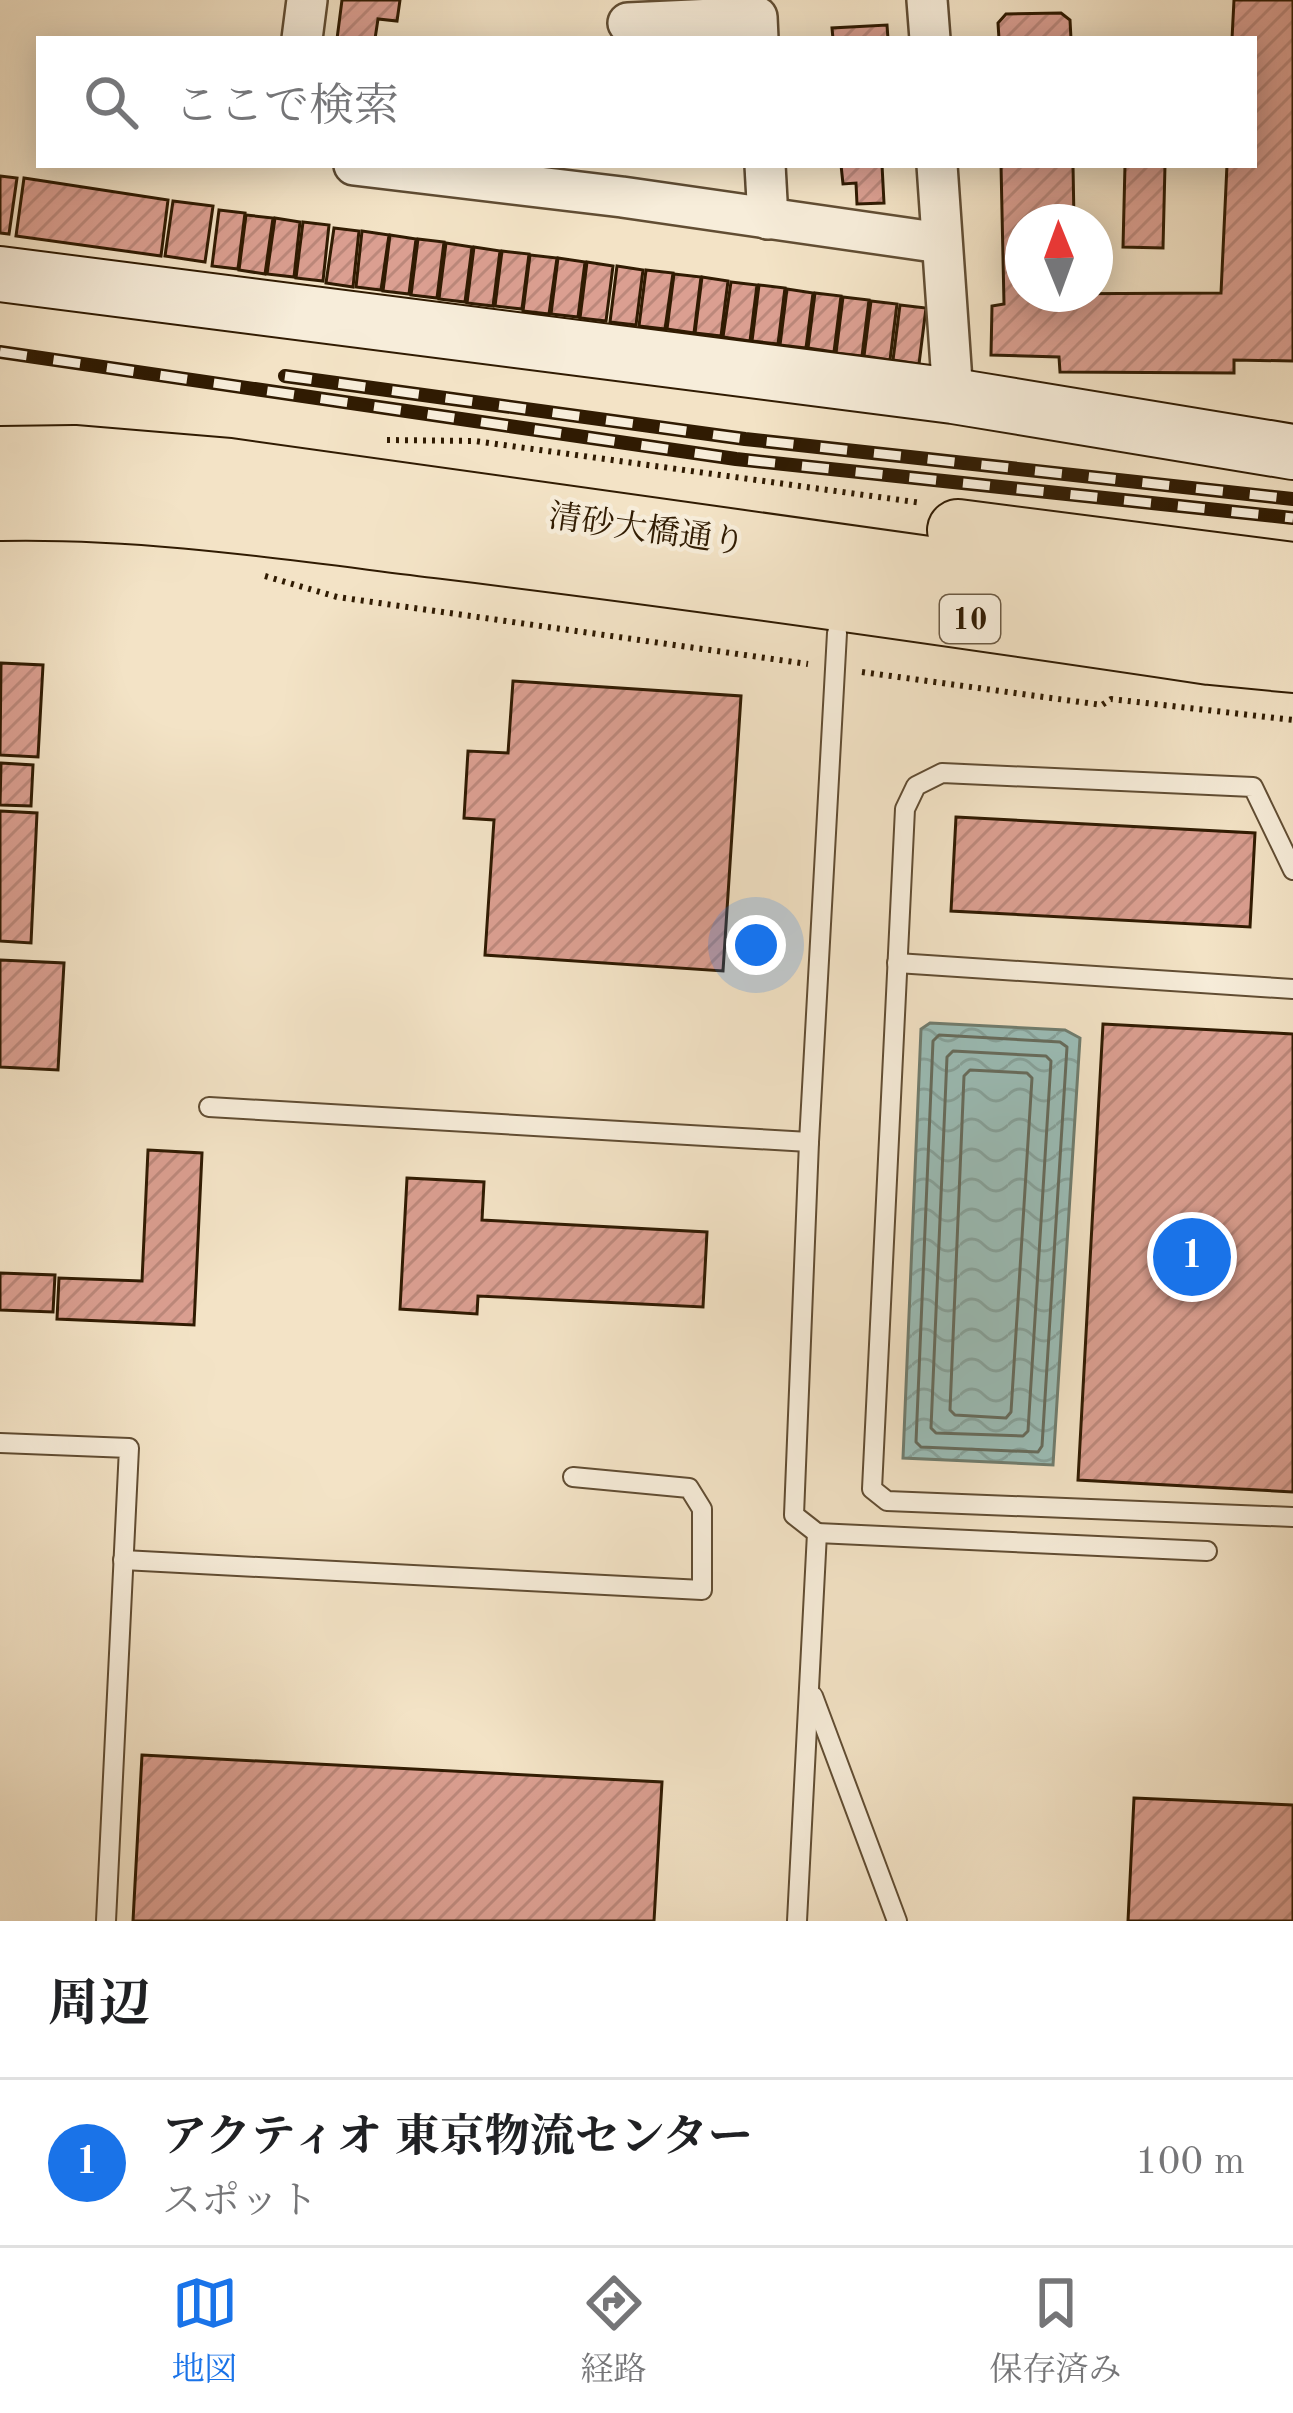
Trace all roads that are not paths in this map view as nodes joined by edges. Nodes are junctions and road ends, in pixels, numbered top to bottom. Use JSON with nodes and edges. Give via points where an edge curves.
{"nodes":[{"id":1,"x":307,"y":0,"type":"edge"},
{"id":2,"x":927,"y":0,"type":"edge"},
{"id":3,"x":626,"y":20,"type":"edge"},
{"id":4,"x":302,"y":36,"type":"edge"},
{"id":5,"x":758,"y":36,"type":"edge"},
{"id":6,"x":930,"y":36,"type":"edge"},
{"id":7,"x":405,"y":168,"type":"edge"},
{"id":8,"x":765,"y":168,"type":"edge"},
{"id":9,"x":937,"y":168,"type":"edge"},
{"id":10,"x":624,"y":181,"type":"edge"},
{"id":11,"x":768,"y":219,"type":"junction"},
{"id":12,"x":941,"y":243,"type":"junction"},
{"id":13,"x":0,"y":274,"type":"edge"},
{"id":14,"x":953,"y":396,"type":"junction"},
{"id":15,"x":1293,"y":452,"type":"edge"},
{"id":16,"x":0,"y":457,"type":"edge"},
{"id":17,"x":229,"y":469,"type":"junction"},
{"id":18,"x":0,"y":510,"type":"edge"},
{"id":19,"x":252,"y":548,"type":"junction"},
{"id":20,"x":647,"y":550,"type":"junction"},
{"id":21,"x":1293,"y":574,"type":"edge"},
{"id":22,"x":1293,"y":614,"type":"edge"},
{"id":23,"x":836,"y":651,"type":"junction"},
{"id":24,"x":1293,"y":662,"type":"edge"},
{"id":25,"x":1293,"y":693,"type":"edge"},
{"id":26,"x":1293,"y":870,"type":"edge"},
{"id":27,"x":897,"y":964,"type":"junction"},
{"id":28,"x":1293,"y":988,"type":"edge"},
{"id":29,"x":209,"y":1107,"type":"dead end"},
{"id":30,"x":809,"y":1142,"type":"junction"},
{"id":31,"x":0,"y":1443,"type":"edge"},
{"id":32,"x":573,"y":1478,"type":"dead end"},
{"id":33,"x":1293,"y":1517,"type":"edge"},
{"id":34,"x":818,"y":1533,"type":"junction"},
{"id":35,"x":1207,"y":1551,"type":"dead end"},
{"id":36,"x":123,"y":1560,"type":"junction"},
{"id":37,"x":810,"y":1686,"type":"junction"},
{"id":38,"x":106,"y":1921,"type":"edge"},
{"id":39,"x":797,"y":1921,"type":"edge"},
{"id":40,"x":897,"y":1921,"type":"edge"}],
"edges":[{"from":1,"to":4,"type":"street"},
{"from":2,"to":6,"type":"street"},
{"from":3,"to":5,"type":"street","via":[[757,17]]},
{"from":7,"to":10,"type":"street"},
{"from":8,"to":11,"type":"street"},
{"from":9,"to":12,"type":"street"},
{"from":10,"to":11,"type":"street"},
{"from":11,"to":12,"type":"street"},
{"from":12,"to":14,"type":"street"},
{"from":13,"to":14,"type":"street"},
{"from":14,"to":15,"type":"street"},
{"from":16,"to":17,"type":"main road","name":"清砂大橋通り","number":"10"},
{"from":17,"to":20,"type":"main road","name":"清砂大橋通り","number":"10"},
{"from":17,"to":21,"type":"main road","via":[[525,475]]},
{"from":18,"to":19,"type":"main road","name":"清砂大橋通り","number":"10","via":[[72,508]]},
{"from":19,"to":20,"type":"main road","name":"清砂大橋通り","number":"10"},
{"from":19,"to":23,"type":"main road"},
{"from":20,"to":22,"type":"main road","name":"清砂大橋通り","number":"10"},
{"from":20,"to":24,"type":"main road","name":"清砂大橋通り","number":"10","via":[[1210,654]]},
{"from":23,"to":25,"type":"main road"},
{"from":23,"to":30,"type":"lane"},
{"from":26,"to":27,"type":"lane","via":[[1253,787],[942,773],[916,786],[905,809]]},
{"from":27,"to":28,"type":"lane"},
{"from":27,"to":33,"type":"lane","via":[[872,1489],[887,1501]]},
{"from":29,"to":30,"type":"lane"},
{"from":30,"to":34,"type":"lane","via":[[794,1515]]},
{"from":31,"to":36,"type":"lane","via":[[129,1448]]},
{"from":32,"to":36,"type":"lane","via":[[689,1488],[702,1509],[702,1590]]},
{"from":34,"to":35,"type":"lane"},
{"from":34,"to":37,"type":"lane"},
{"from":36,"to":38,"type":"lane"},
{"from":37,"to":39,"type":"lane"},
{"from":37,"to":40,"type":"lane"}]}
